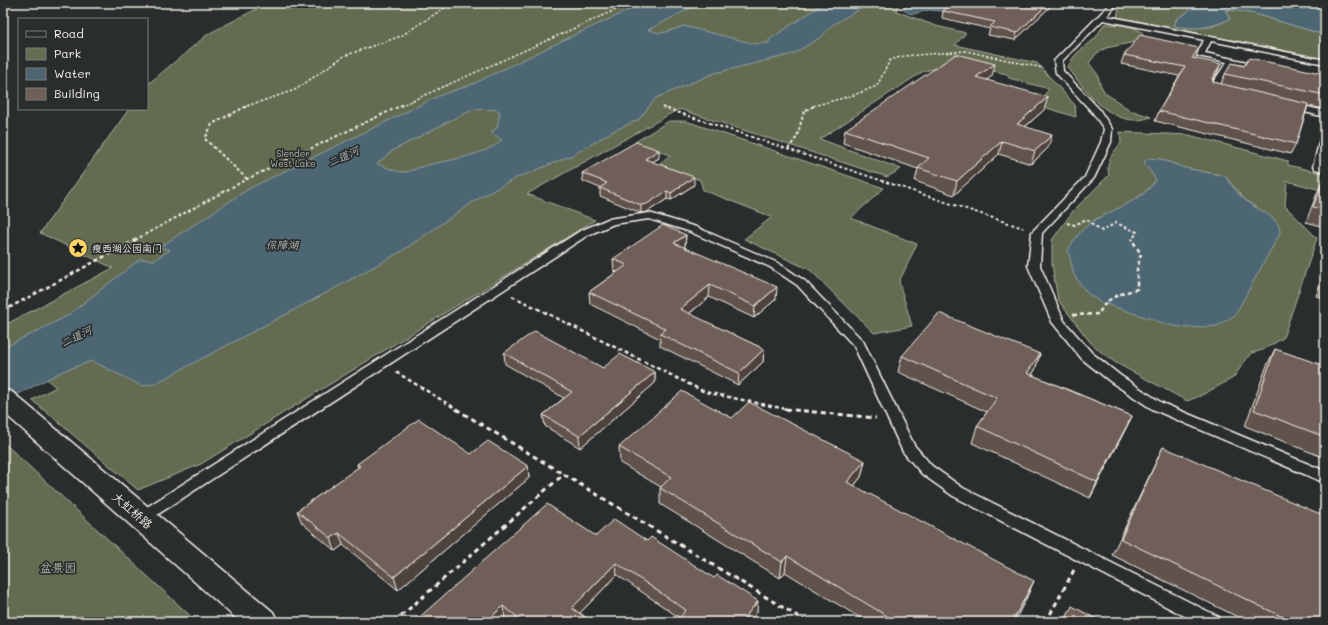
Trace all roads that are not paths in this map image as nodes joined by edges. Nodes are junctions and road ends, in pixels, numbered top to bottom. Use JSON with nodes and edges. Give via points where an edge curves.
{"nodes":[{"id":1,"x":1115,"y":3,"type":"edge"},
{"id":2,"x":1101,"y":17,"type":"junction"},
{"id":3,"x":1209,"y":38,"type":"junction"},
{"id":4,"x":1232,"y":61,"type":"junction"},
{"id":5,"x":1325,"y":62,"type":"edge"},
{"id":6,"x":1271,"y":69,"type":"edge"},
{"id":7,"x":1228,"y":92,"type":"edge"},
{"id":8,"x":1280,"y":104,"type":"edge"},
{"id":9,"x":1325,"y":114,"type":"edge"},
{"id":10,"x":1325,"y":139,"type":"edge"},
{"id":11,"x":1325,"y":169,"type":"edge"},
{"id":12,"x":8,"y":403,"type":"edge"},
{"id":13,"x":1325,"y":477,"type":"edge"},
{"id":14,"x":141,"y":518,"type":"junction"},
{"id":15,"x":262,"y":622,"type":"edge"},
{"id":16,"x":1212,"y":622,"type":"edge"}],
"edges":[{"from":1,"to":2,"type":"lane"},
{"from":2,"to":3,"type":"lane"},
{"from":2,"to":13,"type":"lane","via":[[1058,61],[1060,71],[1096,111],[1108,129],[1106,142],[1089,178],[1037,232],[1034,266],[1058,322],[1087,356],[1116,380],[1157,406]]},
{"from":3,"to":4,"type":"lane","via":[[1201,54]]},
{"from":3,"to":5,"type":"lane"},
{"from":4,"to":6,"type":"lane"},
{"from":4,"to":7,"type":"lane","via":[[1213,88]]},
{"from":8,"to":9,"type":"lane"},
{"from":10,"to":11,"type":"lane","via":[[1318,167]]},
{"from":12,"to":14,"type":"street","name":"大虹桥路"},
{"from":14,"to":15,"type":"street","name":"大虹桥路"},
{"from":14,"to":16,"type":"lane","via":[[584,233],[612,221],[649,216],[692,228],[774,265],[801,283],[859,344],[908,448],[927,470],[958,492]]}]}
